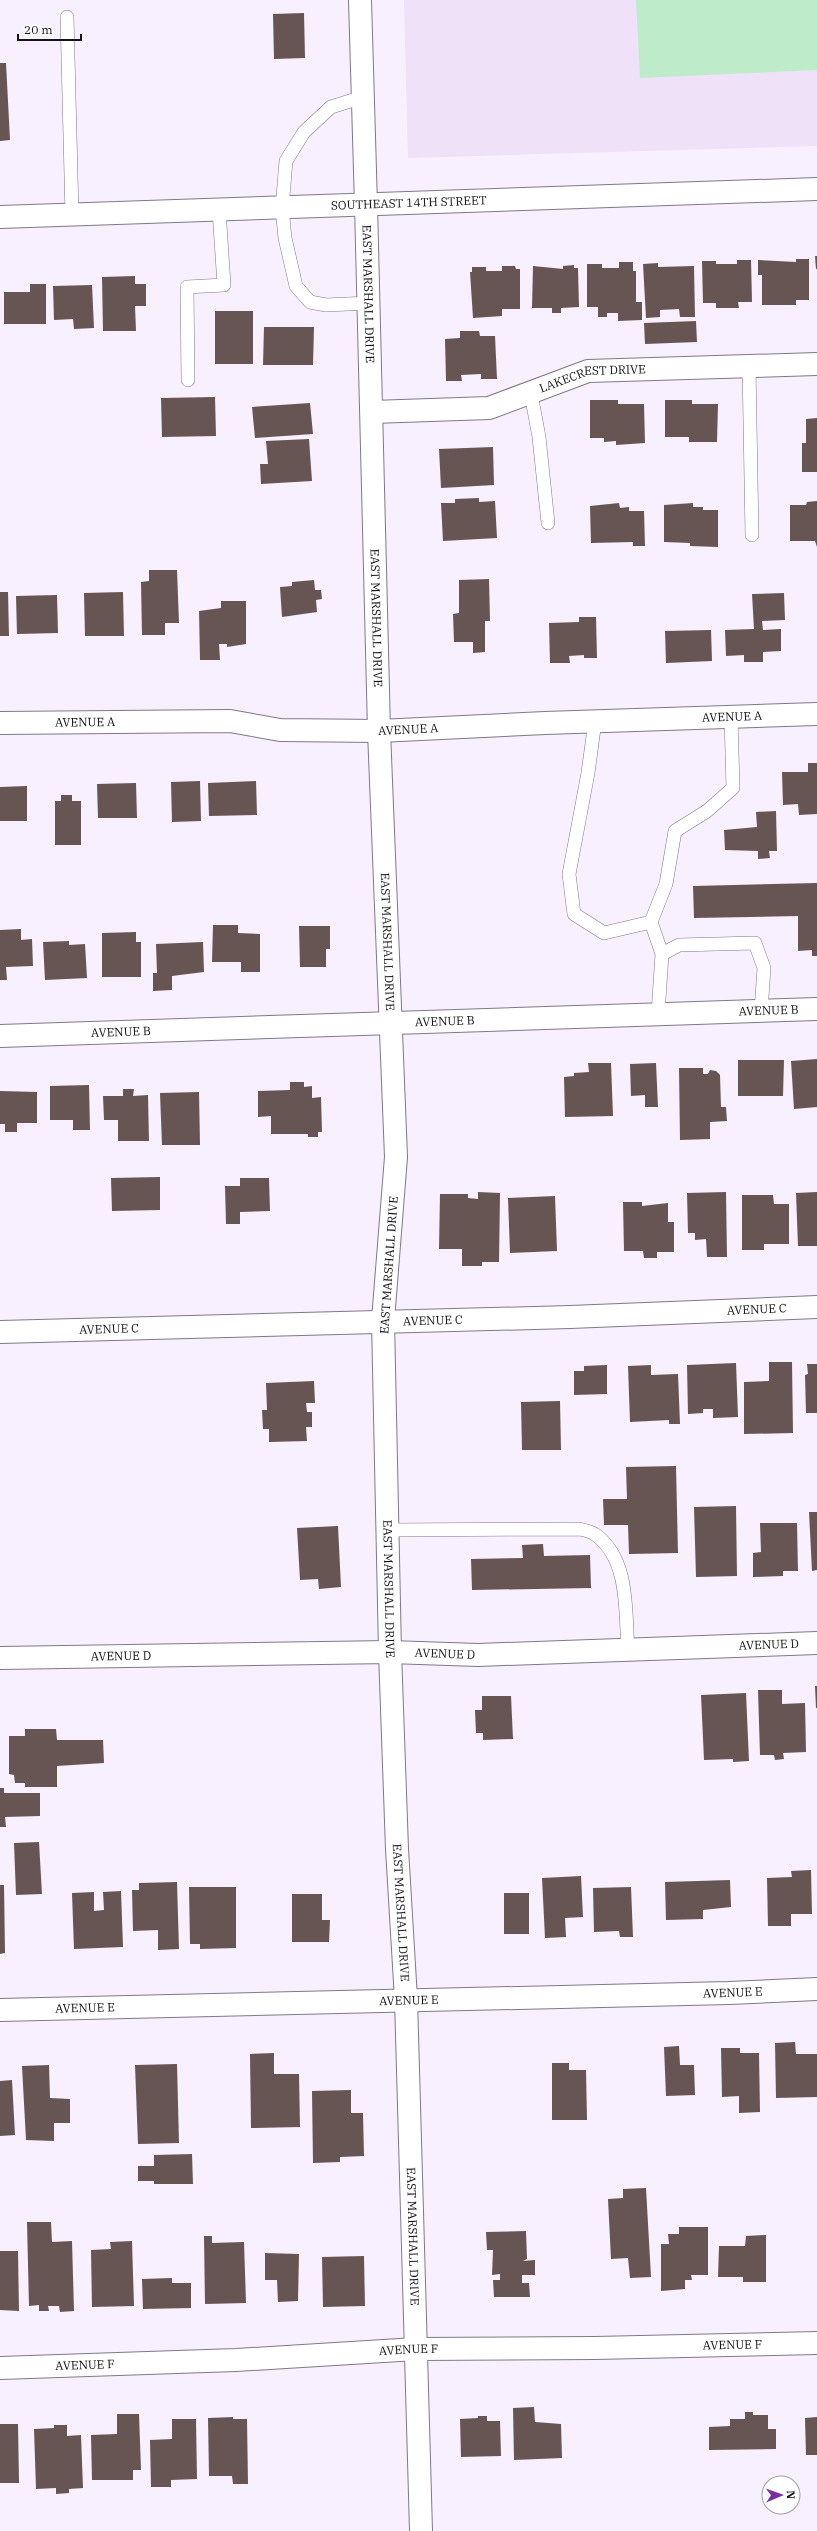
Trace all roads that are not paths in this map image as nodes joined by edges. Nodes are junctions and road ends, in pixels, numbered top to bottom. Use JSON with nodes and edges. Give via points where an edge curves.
{"nodes":[{"id":1,"x":360,"y":0,"type":"edge"},
{"id":2,"x":66,"y":17,"type":"dead end"},
{"id":3,"x":363,"y":97,"type":"junction"},
{"id":4,"x":817,"y":189,"type":"edge"},
{"id":5,"x":366,"y":205,"type":"junction"},
{"id":6,"x":282,"y":208,"type":"junction"},
{"id":7,"x":219,"y":210,"type":"junction"},
{"id":8,"x":72,"y":215,"type":"junction"},
{"id":9,"x":0,"y":218,"type":"edge"},
{"id":10,"x":369,"y":303,"type":"junction"},
{"id":11,"x":817,"y":364,"type":"edge"},
{"id":12,"x":749,"y":366,"type":"junction"},
{"id":13,"x":188,"y":380,"type":"dead end"},
{"id":14,"x":531,"y":394,"type":"junction"},
{"id":15,"x":372,"y":412,"type":"junction"},
{"id":16,"x":548,"y":523,"type":"dead end"},
{"id":17,"x":752,"y":535,"type":"dead end"},
{"id":18,"x":817,"y":714,"type":"edge"},
{"id":19,"x":730,"y":717,"type":"junction"},
{"id":20,"x":595,"y":721,"type":"junction"},
{"id":21,"x":0,"y":723,"type":"edge"},
{"id":22,"x":379,"y":731,"type":"junction"},
{"id":23,"x":651,"y":922,"type":"junction"},
{"id":24,"x":662,"y":954,"type":"junction"},
{"id":25,"x":817,"y":1009,"type":"edge"},
{"id":26,"x":761,"y":1010,"type":"junction"},
{"id":27,"x":658,"y":1014,"type":"junction"},
{"id":28,"x":392,"y":1024,"type":"junction"},
{"id":29,"x":0,"y":1036,"type":"edge"},
{"id":30,"x":817,"y":1307,"type":"edge"},
{"id":31,"x":384,"y":1320,"type":"junction"},
{"id":32,"x":0,"y":1332,"type":"edge"},
{"id":33,"x":389,"y":1530,"type":"junction"},
{"id":34,"x":817,"y":1643,"type":"edge"},
{"id":35,"x":628,"y":1650,"type":"junction"},
{"id":36,"x":390,"y":1652,"type":"junction"},
{"id":37,"x":0,"y":1658,"type":"edge"},
{"id":38,"x":817,"y":1989,"type":"edge"},
{"id":39,"x":406,"y":2000,"type":"junction"},
{"id":40,"x":0,"y":2010,"type":"edge"},
{"id":41,"x":817,"y":2343,"type":"edge"},
{"id":42,"x":416,"y":2348,"type":"junction"},
{"id":43,"x":0,"y":2368,"type":"edge"},
{"id":44,"x":421,"y":2531,"type":"edge"}],
"edges":[{"from":1,"to":3,"type":"street","name":"EAST MARSHALL DRIVE"},
{"from":2,"to":8,"type":"lane"},
{"from":3,"to":5,"type":"street","name":"EAST MARSHALL DRIVE"},
{"from":3,"to":6,"type":"lane","via":[[331,108],[304,132],[286,161]]},
{"from":4,"to":5,"type":"street","name":"SOUTHEAST 14TH STREET"},
{"from":5,"to":6,"type":"street","name":"SOUTHEAST 14TH STREET"},
{"from":5,"to":10,"type":"street","name":"EAST MARSHALL DRIVE"},
{"from":6,"to":7,"type":"street","name":"SOUTHEAST 14TH STREET"},
{"from":6,"to":10,"type":"lane","via":[[285,238],[296,286],[310,302],[326,305]]},
{"from":7,"to":8,"type":"street","name":"SOUTHEAST 14TH STREET"},
{"from":7,"to":13,"type":"lane","via":[[224,285],[187,287]]},
{"from":8,"to":9,"type":"street","name":"SOUTHEAST 14TH STREET"},
{"from":10,"to":15,"type":"street","name":"EAST MARSHALL DRIVE"},
{"from":11,"to":12,"type":"street","name":"LAKECREST DRIVE"},
{"from":12,"to":14,"type":"street","name":"LAKECREST DRIVE","via":[[588,372]]},
{"from":12,"to":17,"type":"lane"},
{"from":14,"to":15,"type":"street","name":"LAKECREST DRIVE","via":[[489,408]]},
{"from":14,"to":16,"type":"lane","via":[[540,437]]},
{"from":15,"to":22,"type":"street","name":"EAST MARSHALL DRIVE"},
{"from":18,"to":19,"type":"street","name":"AVENUE A"},
{"from":19,"to":20,"type":"street","name":"AVENUE A"},
{"from":19,"to":23,"type":"lane","via":[[733,788],[707,811],[675,831],[666,884]]},
{"from":20,"to":22,"type":"street","name":"AVENUE A"},
{"from":20,"to":23,"type":"lane","via":[[569,874],[574,914],[604,933]]},
{"from":21,"to":22,"type":"street","name":"AVENUE A","via":[[230,721],[280,730]]},
{"from":22,"to":28,"type":"street","name":"EAST MARSHALL DRIVE"},
{"from":23,"to":24,"type":"lane"},
{"from":24,"to":26,"type":"lane","via":[[679,944],[756,943],[764,968]]},
{"from":24,"to":27,"type":"lane"},
{"from":25,"to":26,"type":"street","name":"AVENUE B"},
{"from":26,"to":27,"type":"street","name":"AVENUE B"},
{"from":27,"to":28,"type":"street","name":"AVENUE B"},
{"from":28,"to":29,"type":"street","name":"AVENUE B"},
{"from":28,"to":31,"type":"street","name":"EAST MARSHALL DRIVE","via":[[396,1157]]},
{"from":30,"to":31,"type":"street","name":"AVENUE C","via":[[570,1317]]},
{"from":31,"to":32,"type":"street","name":"AVENUE C"},
{"from":31,"to":33,"type":"street","name":"EAST MARSHALL DRIVE"},
{"from":33,"to":35,"type":"lane","via":[[579,1529],[596,1534],[612,1552],[622,1580]]},
{"from":33,"to":36,"type":"street","name":"EAST MARSHALL DRIVE"},
{"from":34,"to":35,"type":"street","name":"AVENUE D"},
{"from":35,"to":36,"type":"street","name":"AVENUE D","via":[[478,1655]]},
{"from":36,"to":37,"type":"street","name":"AVENUE D"},
{"from":36,"to":39,"type":"street","name":"EAST MARSHALL DRIVE","via":[[397,1849]]},
{"from":38,"to":39,"type":"street","name":"AVENUE E","via":[[729,1994]]},
{"from":39,"to":40,"type":"street","name":"AVENUE E"},
{"from":39,"to":42,"type":"street","name":"EAST MARSHALL DRIVE"},
{"from":41,"to":42,"type":"street","name":"AVENUE F","via":[[595,2348]]},
{"from":42,"to":43,"type":"street","name":"AVENUE F","via":[[236,2360]]},
{"from":42,"to":44,"type":"street","name":"EAST MARSHALL DRIVE"}]}
